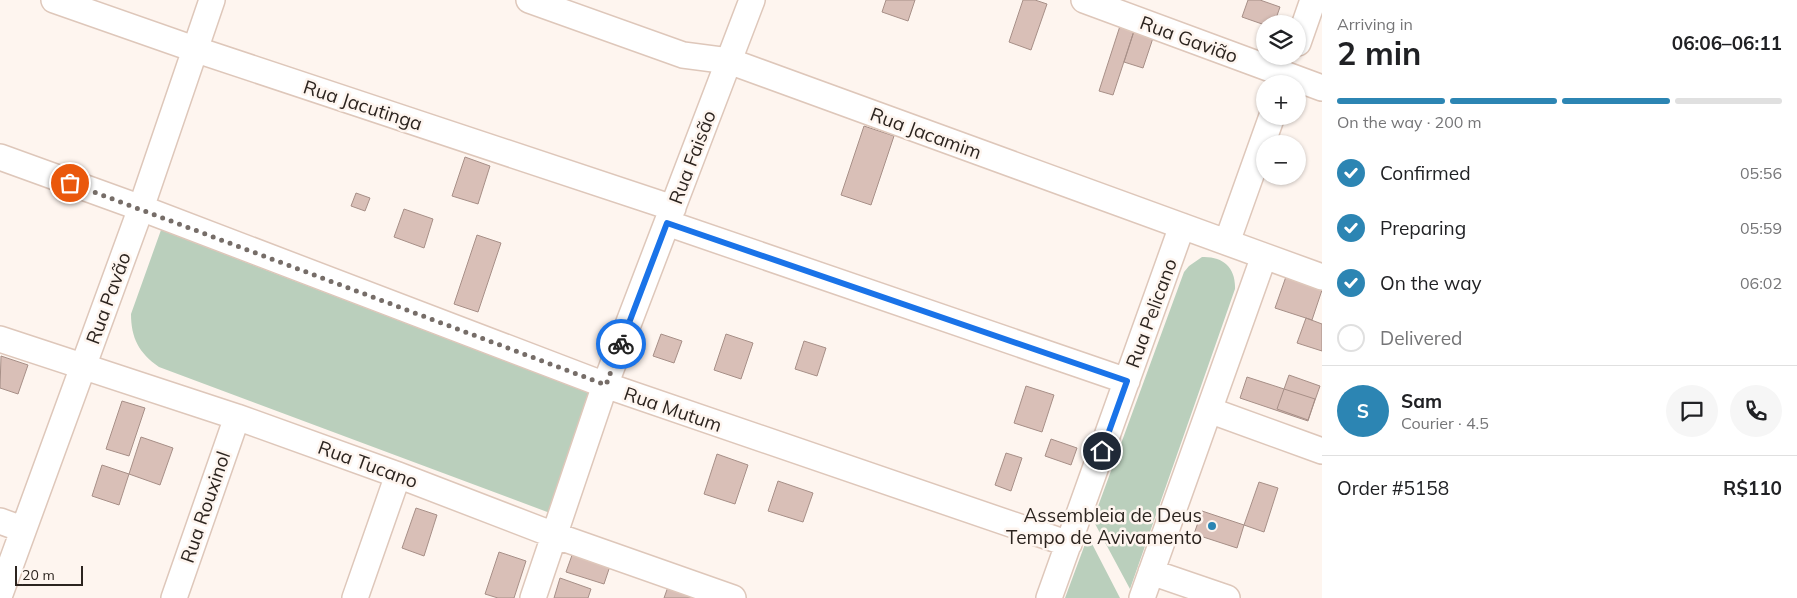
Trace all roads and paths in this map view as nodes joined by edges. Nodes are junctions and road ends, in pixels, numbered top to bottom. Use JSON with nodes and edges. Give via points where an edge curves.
{"nodes":[{"id":1,"x":54,"y":0,"type":"edge"},
{"id":2,"x":212,"y":0,"type":"edge"},
{"id":3,"x":528,"y":0,"type":"edge"},
{"id":4,"x":752,"y":0,"type":"edge"},
{"id":5,"x":1084,"y":0,"type":"edge"},
{"id":6,"x":1313,"y":0,"type":"edge"},
{"id":7,"x":567,"y":6,"type":"edge"},
{"id":8,"x":1306,"y":20,"type":"edge"},
{"id":9,"x":194,"y":49,"type":"junction"},
{"id":10,"x":729,"y":61,"type":"junction"},
{"id":11,"x":1287,"y":72,"type":"edge"},
{"id":12,"x":1322,"y":88,"type":"edge"},
{"id":13,"x":1269,"y":125,"type":"edge"},
{"id":14,"x":0,"y":157,"type":"edge"},
{"id":15,"x":141,"y":208,"type":"junction"},
{"id":16,"x":670,"y":216,"type":"junction"},
{"id":17,"x":1182,"y":226,"type":"junction"},
{"id":18,"x":1227,"y":242,"type":"junction"},
{"id":19,"x":1264,"y":256,"type":"junction"},
{"id":20,"x":1322,"y":277,"type":"edge"},
{"id":21,"x":0,"y":339,"type":"edge"},
{"id":22,"x":83,"y":367,"type":"junction"},
{"id":23,"x":1127,"y":381,"type":"junction"},
{"id":24,"x":606,"y":385,"type":"junction"},
{"id":25,"x":1209,"y":410,"type":"junction"},
{"id":26,"x":237,"y":417,"type":"junction"},
{"id":27,"x":1322,"y":451,"type":"edge"},
{"id":28,"x":398,"y":475,"type":"junction"},
{"id":29,"x":11,"y":525,"type":"edge"},
{"id":30,"x":554,"y":535,"type":"junction"},
{"id":31,"x":1068,"y":544,"type":"junction"},
{"id":32,"x":1151,"y":572,"type":"junction"},
{"id":33,"x":0,"y":594,"type":"edge"},
{"id":34,"x":726,"y":597,"type":"edge"},
{"id":35,"x":174,"y":598,"type":"edge"},
{"id":36,"x":355,"y":598,"type":"edge"},
{"id":37,"x":533,"y":598,"type":"edge"},
{"id":38,"x":1049,"y":598,"type":"edge"},
{"id":39,"x":1142,"y":598,"type":"edge"},
{"id":40,"x":1226,"y":598,"type":"edge"}],
"edges":[{"from":1,"to":9,"type":"street","name":"Rua Jacutinga"},
{"from":2,"to":9,"type":"street","name":"Rua Pavão"},
{"from":3,"to":7,"type":"street","name":"Rua Jacamim"},
{"from":4,"to":10,"type":"street","name":"Rua Faisão"},
{"from":5,"to":11,"type":"street","name":"Rua Gavião"},
{"from":6,"to":8,"type":"street"},
{"from":7,"to":10,"type":"street","name":"Rua Jacamim","via":[[683,56]]},
{"from":9,"to":15,"type":"street","name":"Rua Pavão"},
{"from":9,"to":16,"type":"street","name":"Rua Jacutinga"},
{"from":10,"to":16,"type":"street","name":"Rua Faisão"},
{"from":10,"to":17,"type":"street","name":"Rua Jacamim"},
{"from":11,"to":12,"type":"street","name":"Rua Gavião"},
{"from":13,"to":18,"type":"street"},
{"from":14,"to":15,"type":"street","name":"Rua Mutum"},
{"from":15,"to":22,"type":"street","name":"Rua Pavão"},
{"from":15,"to":24,"type":"street","name":"Rua Mutum"},
{"from":16,"to":23,"type":"street","name":"Rua Jacutinga"},
{"from":16,"to":24,"type":"street","name":"Rua Faisão"},
{"from":17,"to":18,"type":"street","name":"Rua Jacamim"},
{"from":17,"to":23,"type":"street","name":"Rua Pelicano"},
{"from":18,"to":19,"type":"street","name":"Rua Jacamim"},
{"from":19,"to":20,"type":"street","name":"Rua Jacamim"},
{"from":19,"to":25,"type":"street"},
{"from":21,"to":22,"type":"street","name":"Rua Tucano"},
{"from":22,"to":26,"type":"street","name":"Rua Tucano"},
{"from":22,"to":29,"type":"street","name":"Rua Pavão"},
{"from":23,"to":31,"type":"street","name":"Rua Pelicano"},
{"from":24,"to":30,"type":"street","name":"Rua Faisão"},
{"from":24,"to":31,"type":"street","name":"Rua Mutum"},
{"from":25,"to":27,"type":"street"},
{"from":25,"to":32,"type":"street"},
{"from":26,"to":28,"type":"street","name":"Rua Tucano"},
{"from":26,"to":35,"type":"street","name":"Rua Rouxinol"},
{"from":28,"to":30,"type":"street","name":"Rua Tucano"},
{"from":28,"to":36,"type":"street"},
{"from":29,"to":33,"type":"street","name":"Rua Pavão"},
{"from":30,"to":34,"type":"street","name":"Rua Tucano"},
{"from":30,"to":37,"type":"street","name":"Rua Faisão"},
{"from":31,"to":38,"type":"street","name":"Rua Pelicano"},
{"from":32,"to":39,"type":"street"},
{"from":32,"to":40,"type":"street"}]}
